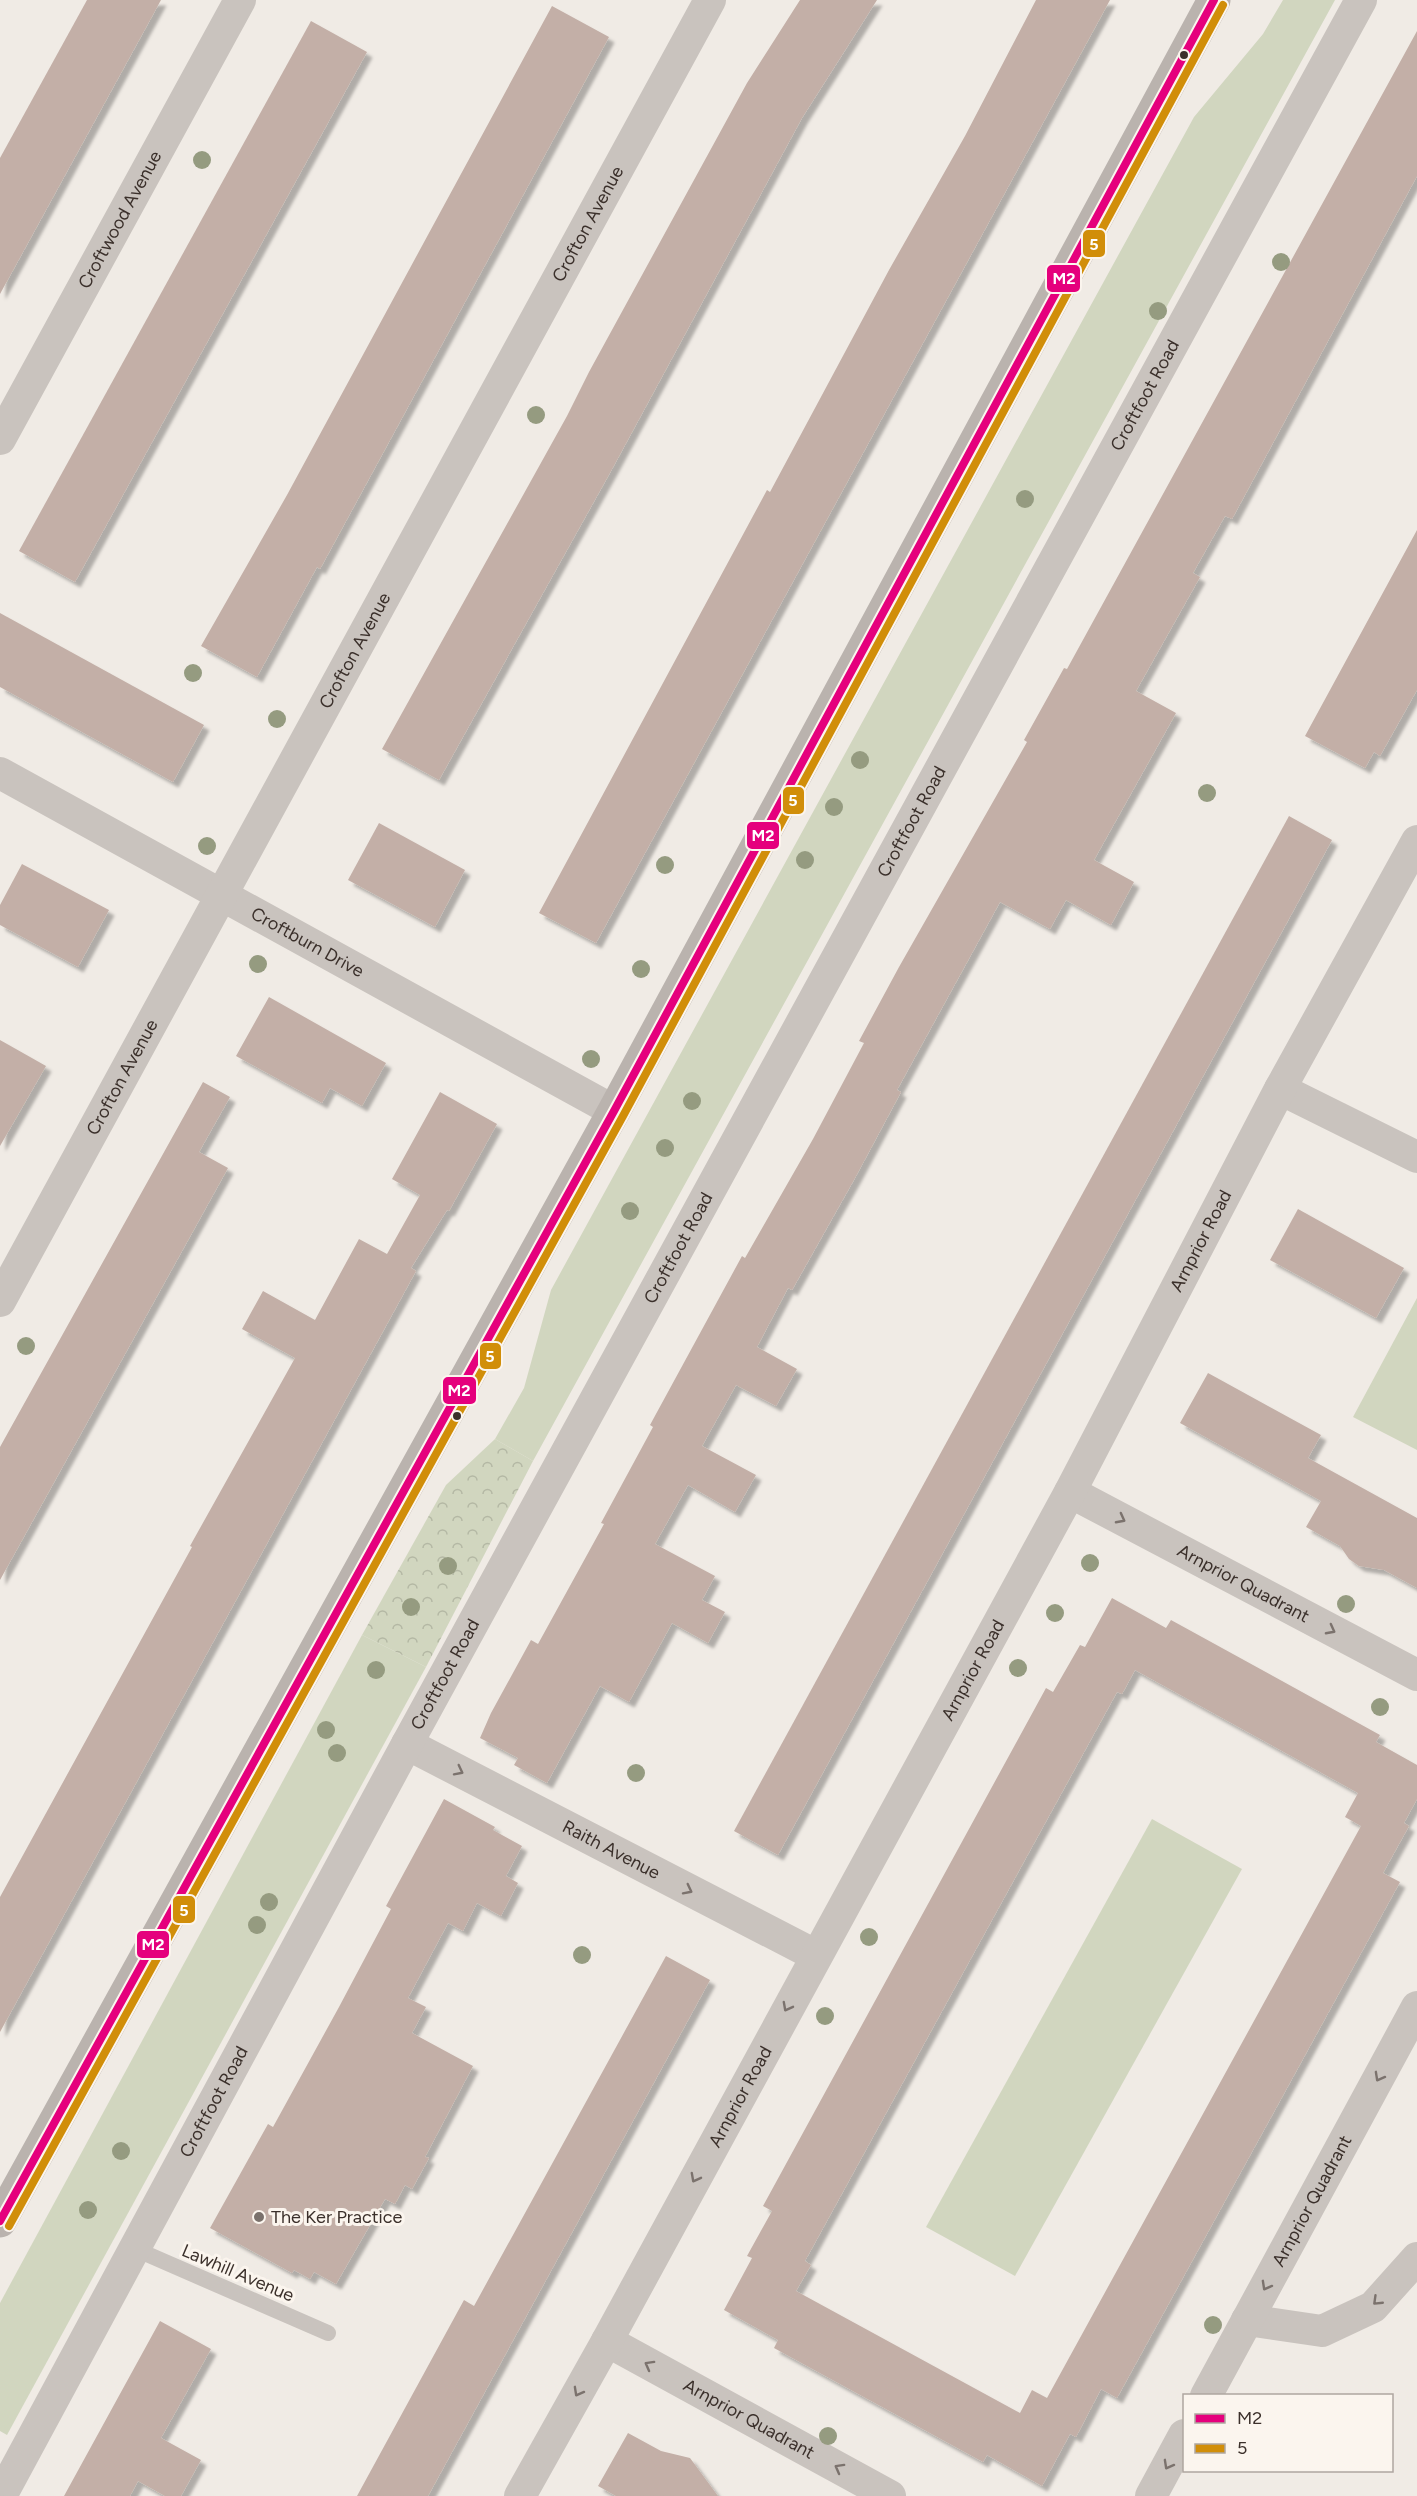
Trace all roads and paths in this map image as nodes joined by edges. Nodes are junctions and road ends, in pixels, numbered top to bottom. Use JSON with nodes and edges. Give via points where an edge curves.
{"nodes":[{"id":1,"x":240,"y":0,"type":"edge"},
{"id":2,"x":1214,"y":0,"type":"edge"},
{"id":3,"x":1361,"y":0,"type":"edge"},
{"id":4,"x":704,"y":2,"type":"edge"},
{"id":5,"x":0,"y":439,"type":"edge"},
{"id":6,"x":0,"y":773,"type":"edge"},
{"id":7,"x":1417,"y":841,"type":"edge"},
{"id":8,"x":223,"y":895,"type":"junction"},
{"id":9,"x":1280,"y":1089,"type":"junction"},
{"id":10,"x":614,"y":1111,"type":"junction"},
{"id":11,"x":1417,"y":1157,"type":"edge"},
{"id":12,"x":0,"y":1302,"type":"edge"},
{"id":13,"x":1070,"y":1492,"type":"junction"},
{"id":14,"x":1417,"y":1675,"type":"edge"},
{"id":15,"x":407,"y":1744,"type":"junction"},
{"id":16,"x":815,"y":1955,"type":"junction"},
{"id":17,"x":1412,"y":2029,"type":"edge"},
{"id":18,"x":0,"y":2221,"type":"edge"},
{"id":19,"x":133,"y":2248,"type":"junction"},
{"id":20,"x":1417,"y":2258,"type":"edge"},
{"id":21,"x":1247,"y":2320,"type":"junction"},
{"id":22,"x":328,"y":2333,"type":"dead end"},
{"id":23,"x":607,"y":2341,"type":"junction"},
{"id":24,"x":1207,"y":2394,"type":"edge"},
{"id":25,"x":1183,"y":2439,"type":"edge"},
{"id":26,"x":1,"y":2496,"type":"edge"},
{"id":27,"x":520,"y":2496,"type":"edge"},
{"id":28,"x":890,"y":2496,"type":"edge"},
{"id":29,"x":1151,"y":2496,"type":"edge"}],
"edges":[{"from":1,"to":5,"type":"street","name":"Croftwood Avenue"},
{"from":2,"to":10,"type":"street"},
{"from":3,"to":15,"type":"street","name":"Croftfoot Road"},
{"from":4,"to":8,"type":"street","name":"Crofton Avenue"},
{"from":6,"to":8,"type":"street","name":"Croftburn Drive"},
{"from":7,"to":9,"type":"street","name":"Arnprior Road"},
{"from":8,"to":10,"type":"street","name":"Croftburn Drive"},
{"from":8,"to":12,"type":"street","name":"Crofton Avenue"},
{"from":9,"to":11,"type":"street"},
{"from":9,"to":13,"type":"street","name":"Arnprior Road"},
{"from":10,"to":18,"type":"street"},
{"from":13,"to":14,"type":"street","name":"Arnprior Quadrant","one_way":true},
{"from":13,"to":16,"type":"street","name":"Arnprior Road"},
{"from":15,"to":16,"type":"street","name":"Raith Avenue","one_way":true},
{"from":15,"to":19,"type":"street","name":"Croftfoot Road"},
{"from":16,"to":23,"type":"street","name":"Arnprior Road","one_way":true},
{"from":17,"to":21,"type":"street","name":"Arnprior Quadrant","one_way":true},
{"from":19,"to":22,"type":"lane","name":"Lawhill Avenue"},
{"from":19,"to":26,"type":"street","name":"Croftfoot Road"},
{"from":20,"to":21,"type":"street","one_way":true,"via":[[1373,2307],[1322,2331]]},
{"from":21,"to":24,"type":"street","name":"Arnprior Quadrant"},
{"from":23,"to":27,"type":"street","name":"Arnprior Road","one_way":true},
{"from":28,"to":23,"type":"street","name":"Arnprior Quadrant","one_way":true},
{"from":25,"to":29,"type":"street","one_way":true}]}
